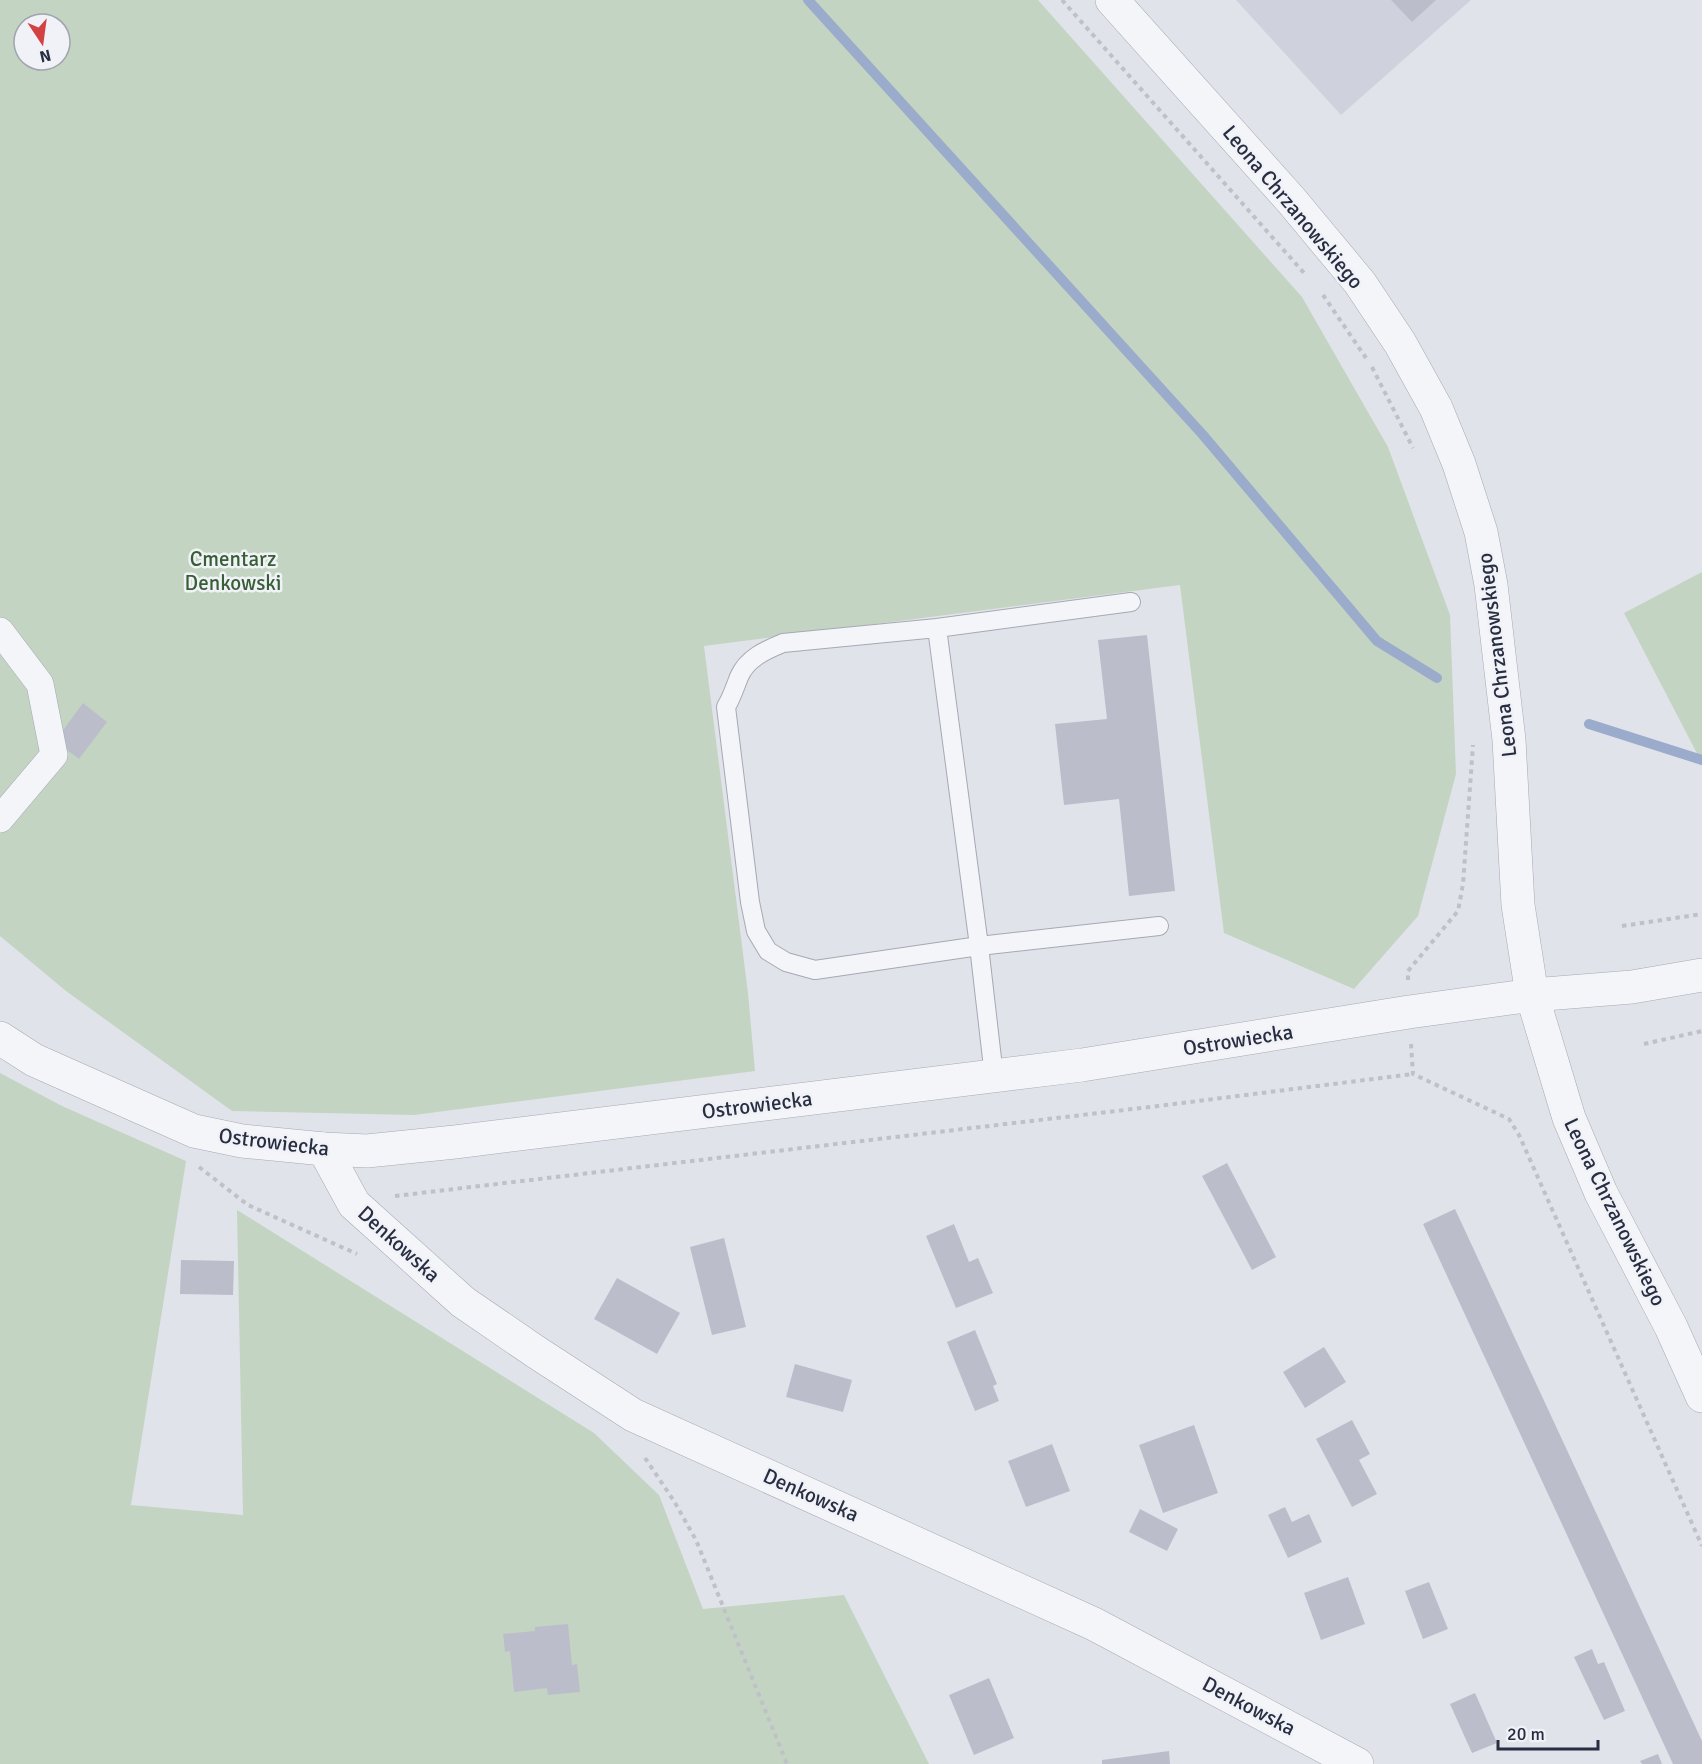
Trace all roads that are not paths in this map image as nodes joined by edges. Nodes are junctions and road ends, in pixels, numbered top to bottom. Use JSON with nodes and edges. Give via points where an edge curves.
{"nodes":[{"id":1,"x":1112,"y":0,"type":"edge"},
{"id":2,"x":1131,"y":602,"type":"dead end"},
{"id":3,"x":937,"y":628,"type":"junction"},
{"id":4,"x":0,"y":631,"type":"edge"},
{"id":5,"x":0,"y":819,"type":"edge"},
{"id":6,"x":1159,"y":926,"type":"dead end"},
{"id":7,"x":979,"y":946,"type":"junction"},
{"id":8,"x":1702,"y":975,"type":"edge"},
{"id":9,"x":1532,"y":995,"type":"junction"},
{"id":10,"x":0,"y":1038,"type":"edge"},
{"id":11,"x":994,"y":1076,"type":"junction"},
{"id":12,"x":324,"y":1149,"type":"junction"},
{"id":13,"x":1702,"y":1395,"type":"edge"},
{"id":14,"x":1357,"y":1764,"type":"edge"}],
"edges":[{"from":1,"to":9,"type":"street","name":"Leona Chrzanowskiego","via":[[1360,283],[1400,343],[1436,408],[1481,532],[1491,585],[1509,740],[1518,905]]},
{"from":2,"to":3,"type":"lane"},
{"from":3,"to":7,"type":"lane"},
{"from":3,"to":7,"type":"lane","via":[[783,643],[761,652],[740,675],[726,707],[750,902],[756,931],[768,951],[786,962],[815,970]]},
{"from":4,"to":5,"type":"street","via":[[40,684],[54,755]]},
{"from":6,"to":7,"type":"lane"},
{"from":7,"to":11,"type":"lane"},
{"from":8,"to":9,"type":"street","name":"Ostrowiecka","via":[[1632,987]]},
{"from":9,"to":11,"type":"street","name":"Ostrowiecka"},
{"from":9,"to":13,"type":"street","name":"Leona Chrzanowskiego","via":[[1569,1118],[1601,1193]]},
{"from":10,"to":12,"type":"street","name":"Ostrowiecka","via":[[34,1060],[194,1131],[242,1141]]},
{"from":11,"to":12,"type":"street","name":"Ostrowiecka","via":[[444,1143],[367,1150]]},
{"from":12,"to":14,"type":"street","name":"Denkowska","via":[[354,1204],[463,1302],[633,1415],[1094,1624]]}]}
